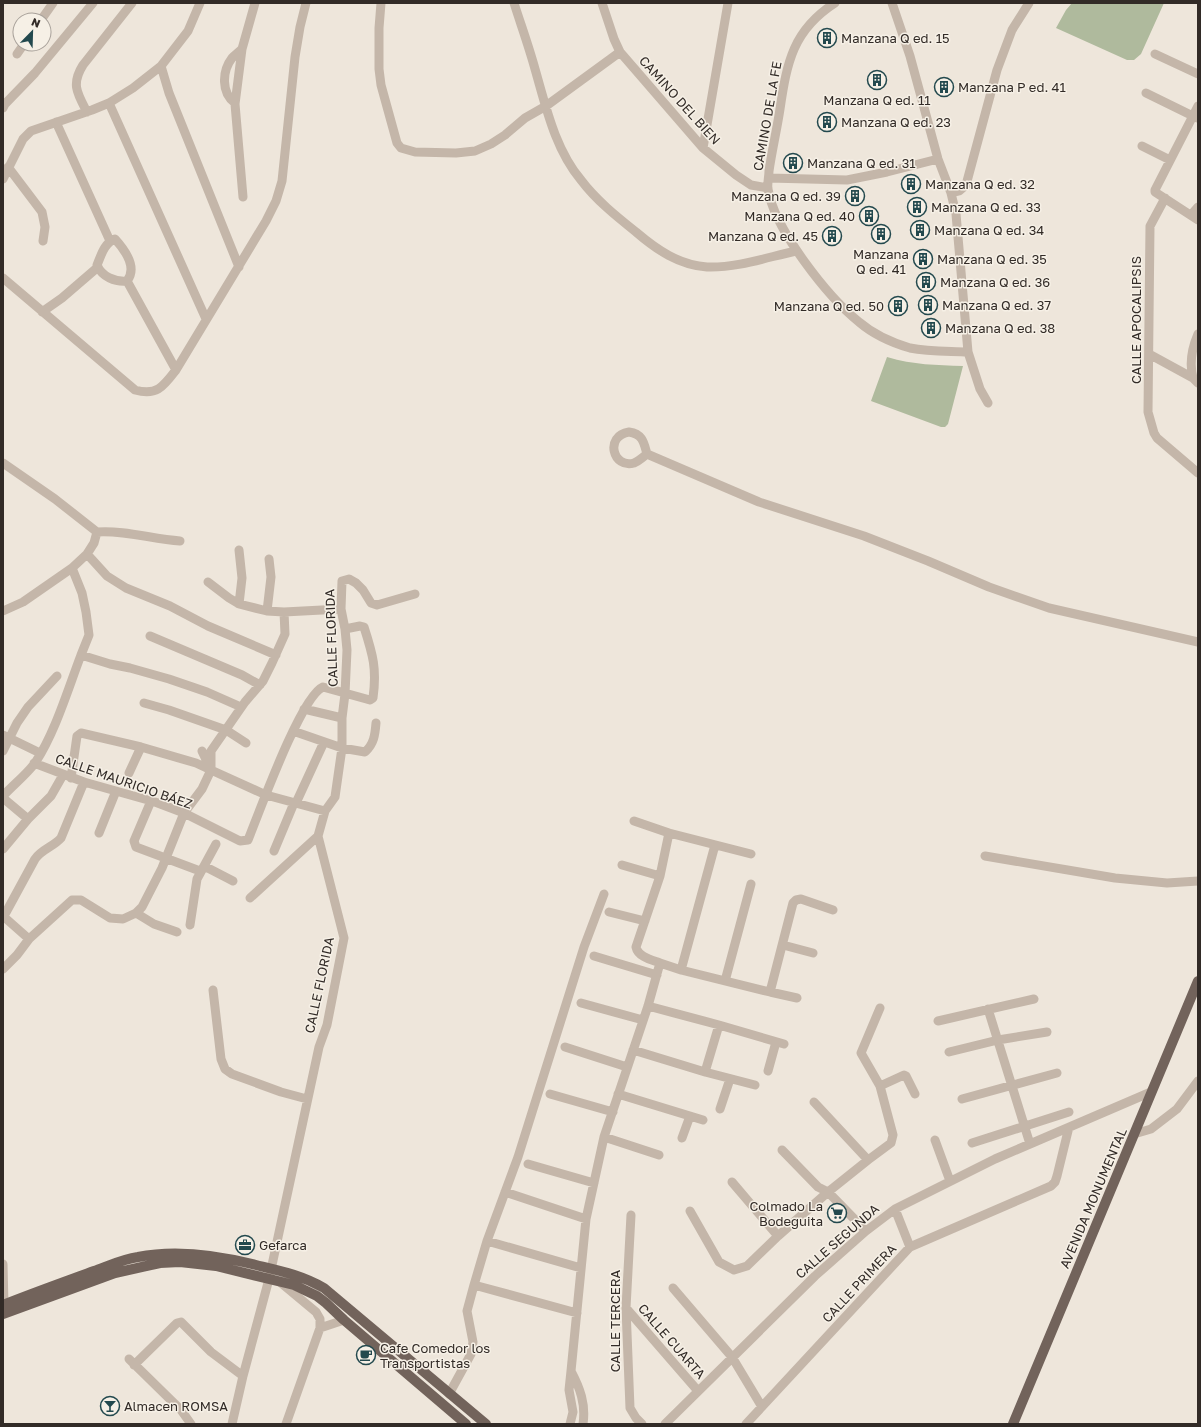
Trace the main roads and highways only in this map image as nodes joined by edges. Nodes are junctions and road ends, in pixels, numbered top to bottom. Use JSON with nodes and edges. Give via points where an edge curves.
{"nodes":[{"id":1,"x":1198,"y":981,"type":"edge"},
{"id":2,"x":270,"y":1274,"type":"junction"},
{"id":3,"x":4,"y":1309,"type":"edge"},
{"id":4,"x":407,"y":1358,"type":"junction"},
{"id":5,"x":398,"y":1368,"type":"junction"},
{"id":6,"x":466,"y":1424,"type":"edge"},
{"id":7,"x":486,"y":1424,"type":"edge"},
{"id":8,"x":1013,"y":1424,"type":"edge"}],
"edges":[{"from":1,"to":8,"type":"main road","name":"AVENIDA MONUMENTAL"},
{"from":2,"to":3,"type":"main road","via":[[200,1263],[160,1263],[115,1273]]},
{"from":2,"to":4,"type":"main road","via":[[297,1275],[324,1288]]},
{"from":2,"to":5,"type":"main road","via":[[279,1281],[317,1296]]},
{"from":4,"to":5,"type":"main road"},
{"from":4,"to":7,"type":"main road"},
{"from":5,"to":6,"type":"main road"}]}
